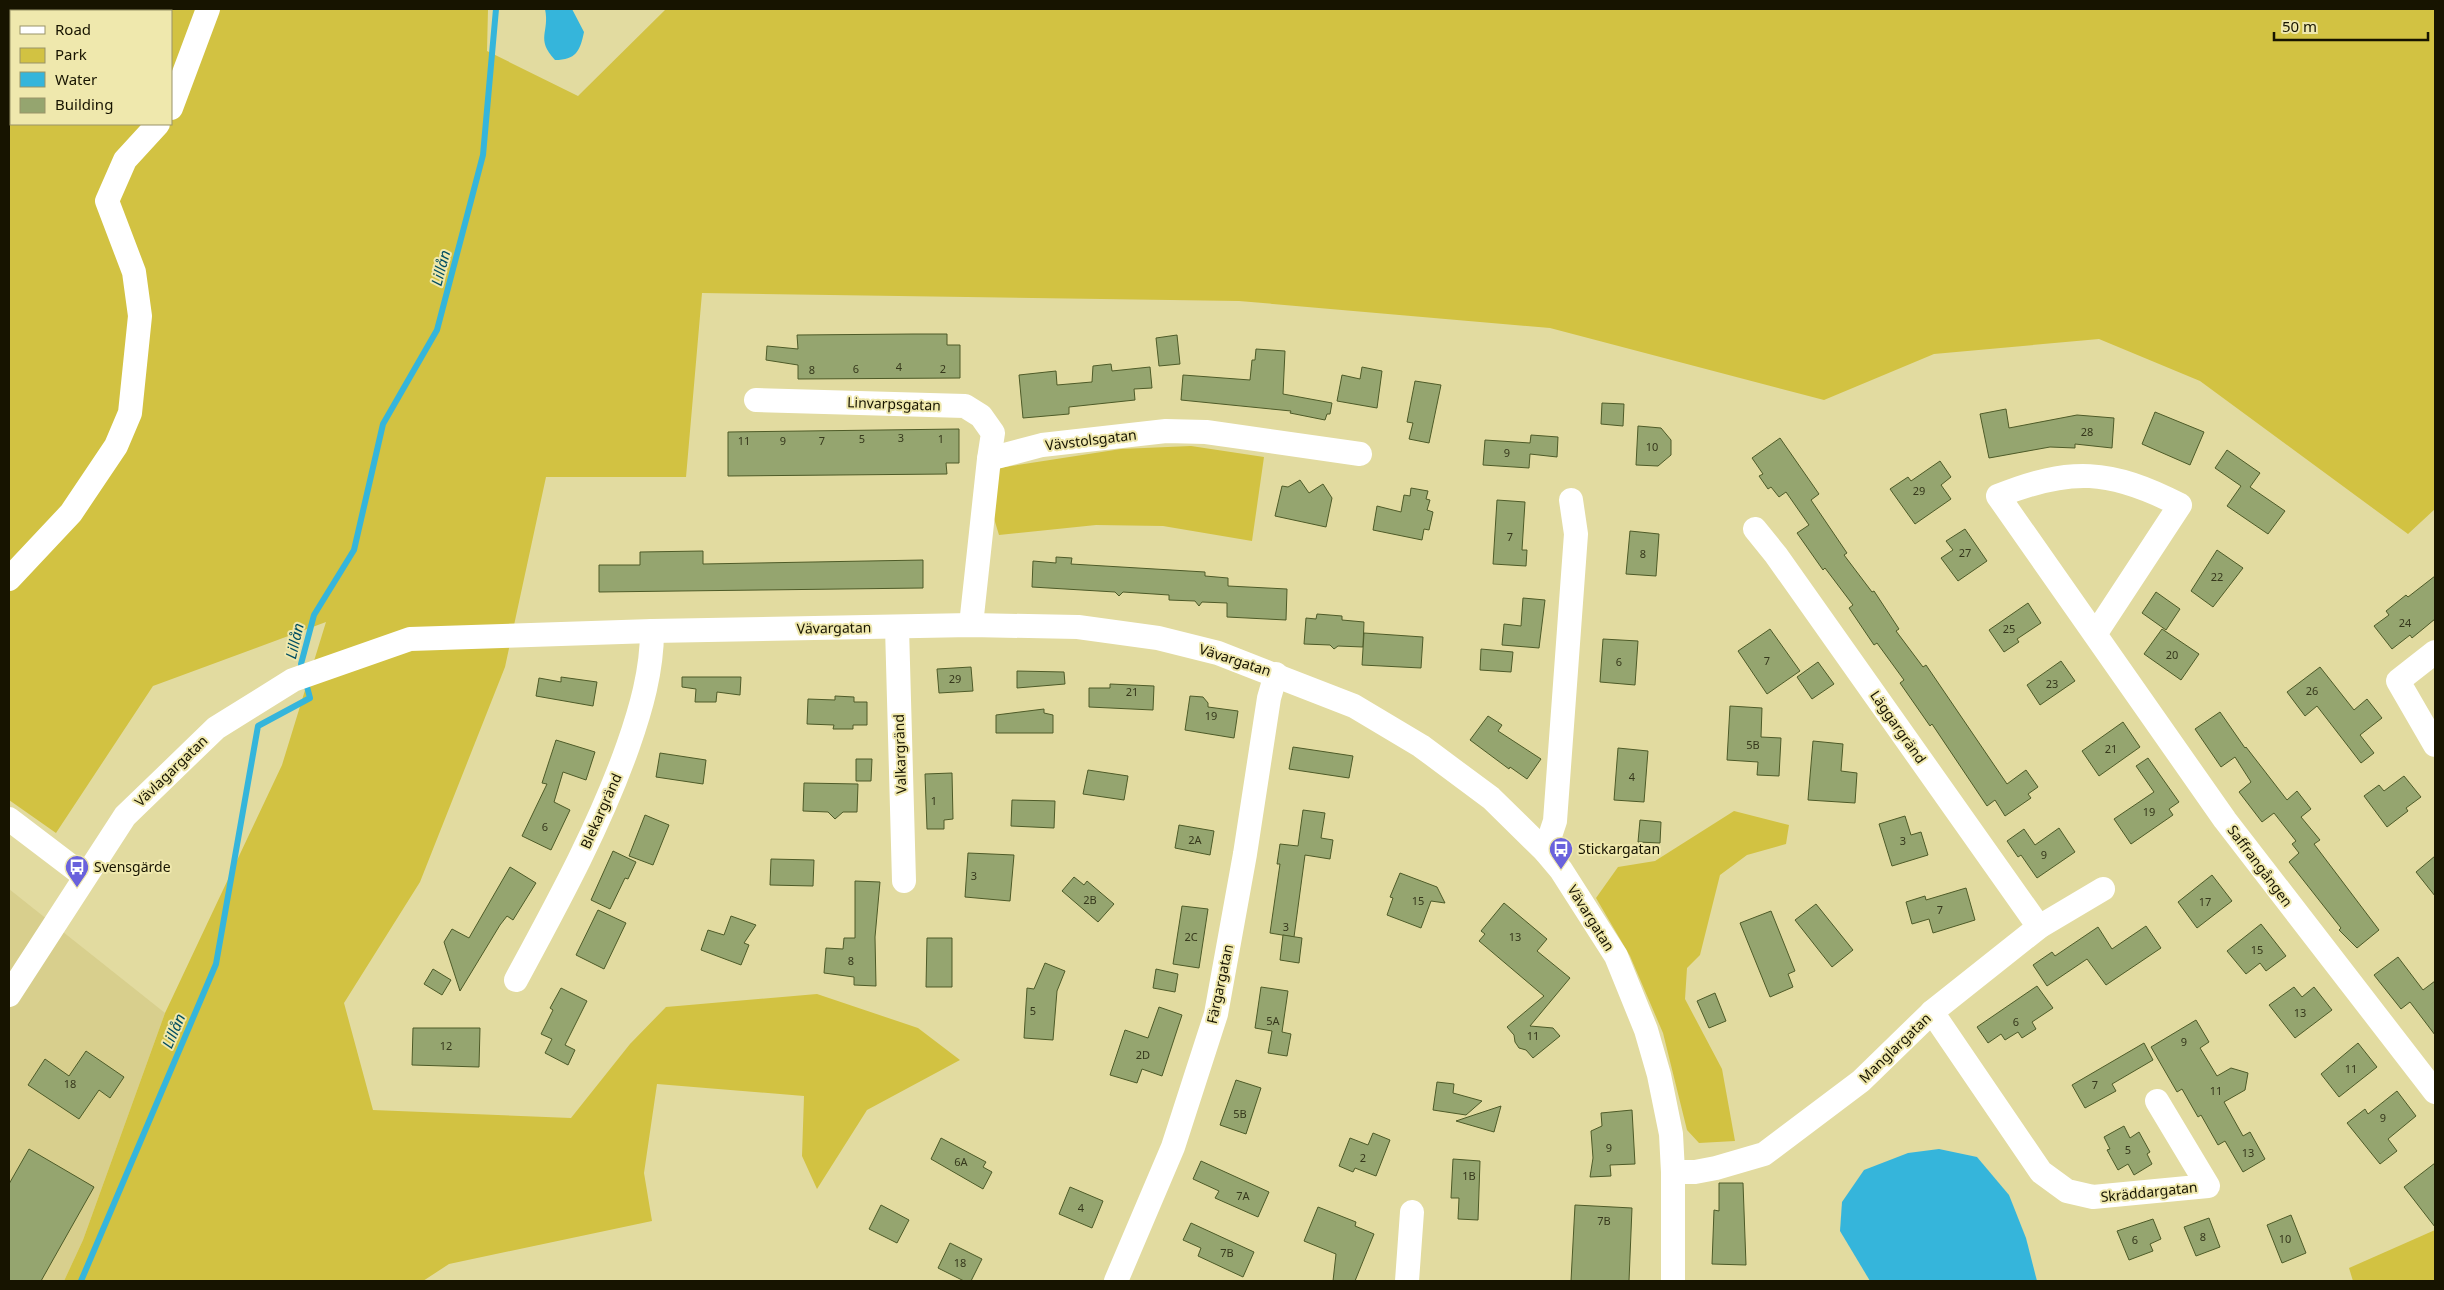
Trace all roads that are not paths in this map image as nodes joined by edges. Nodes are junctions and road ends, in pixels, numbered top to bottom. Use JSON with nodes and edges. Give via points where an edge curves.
{"nodes":[{"id":1,"x":208,"y":9,"type":"edge"},
{"id":2,"x":172,"y":105,"type":"edge"},
{"id":3,"x":157,"y":125,"type":"edge"},
{"id":4,"x":756,"y":400,"type":"dead end"},
{"id":5,"x":1360,"y":454,"type":"dead end"},
{"id":6,"x":989,"y":459,"type":"junction"},
{"id":7,"x":1572,"y":500,"type":"dead end"},
{"id":8,"x":1755,"y":529,"type":"dead end"},
{"id":9,"x":9,"y":579,"type":"edge"},
{"id":10,"x":971,"y":625,"type":"junction"},
{"id":11,"x":896,"y":627,"type":"junction"},
{"id":12,"x":652,"y":631,"type":"junction"},
{"id":13,"x":2096,"y":633,"type":"junction"},
{"id":14,"x":410,"y":639,"type":"joint"},
{"id":15,"x":2435,"y":652,"type":"edge"},
{"id":16,"x":1276,"y":674,"type":"junction"},
{"id":17,"x":2435,"y":745,"type":"edge"},
{"id":18,"x":9,"y":819,"type":"edge"},
{"id":19,"x":1545,"y":851,"type":"junction"},
{"id":20,"x":84,"y":876,"type":"junction"},
{"id":21,"x":904,"y":881,"type":"dead end"},
{"id":22,"x":2103,"y":889,"type":"dead end"},
{"id":23,"x":2039,"y":927,"type":"junction"},
{"id":24,"x":516,"y":980,"type":"dead end"},
{"id":25,"x":9,"y":995,"type":"edge"},
{"id":26,"x":1932,"y":1012,"type":"junction"},
{"id":27,"x":2435,"y":1092,"type":"edge"},
{"id":28,"x":2157,"y":1101,"type":"dead end"},
{"id":29,"x":1673,"y":1172,"type":"junction"},
{"id":30,"x":1412,"y":1212,"type":"dead end"},
{"id":31,"x":1116,"y":1281,"type":"edge"},
{"id":32,"x":1407,"y":1281,"type":"edge"},
{"id":33,"x":1673,"y":1281,"type":"edge"}],
"edges":[{"from":1,"to":2,"type":"street"},
{"from":3,"to":9,"type":"street","via":[[125,160],[106,201],[134,272],[140,316],[130,413],[116,446],[71,512]]},
{"from":4,"to":6,"type":"street","name":"Linvarpsgatan","via":[[965,406],[980,416],[993,432]]},
{"from":5,"to":6,"type":"street","name":"Vävstolsgatan","via":[[1206,432],[1166,431],[1042,445]]},
{"from":6,"to":10,"type":"street"},
{"from":7,"to":19,"type":"street","via":[[1576,534],[1560,766],[1555,821]]},
{"from":8,"to":23,"type":"street","name":"Läggargränd"},
{"from":10,"to":11,"type":"street","name":"Vävargatan"},
{"from":10,"to":16,"type":"street","name":"Vävargatan","via":[[1078,627],[1158,638],[1218,653]]},
{"from":11,"to":12,"type":"street","name":"Vävargatan"},
{"from":11,"to":21,"type":"street","name":"Valkargränd"},
{"from":12,"to":14,"type":"street","name":"Vävargatan"},
{"from":12,"to":24,"type":"street","name":"Blekargränd","via":[[652,649],[640,710],[611,794]]},
{"from":13,"to":13,"type":"street","name":"Saffrangången","via":[[2084,617],[1998,496],[2032,482],[2066,475],[2106,477],[2148,488],[2180,504]]},
{"from":13,"to":27,"type":"street","name":"Saffrangången","via":[[2225,820]]},
{"from":14,"to":20,"type":"street","name":"Vävlagargatan","via":[[293,680],[216,728],[125,816]]},
{"from":15,"to":17,"type":"street","via":[[2398,681]]},
{"from":16,"to":19,"type":"street","name":"Vävargatan","via":[[1354,706],[1421,746],[1491,798]]},
{"from":16,"to":31,"type":"street","name":"Färgargatan","via":[[1269,698],[1216,1014],[1173,1147]]},
{"from":18,"to":20,"type":"street"},
{"from":19,"to":29,"type":"street","name":"Vävargatan","via":[[1561,870],[1616,956],[1646,1030],[1671,1134]]},
{"from":20,"to":25,"type":"street","name":"Vävlagargatan"},
{"from":22,"to":23,"type":"street","name":"Manglargatan"},
{"from":23,"to":26,"type":"street","name":"Manglargatan"},
{"from":26,"to":28,"type":"street","name":"Skräddargatan","via":[[2041,1172],[2067,1191],[2093,1197],[2208,1186]]},
{"from":26,"to":29,"type":"street","name":"Manglargatan","via":[[1861,1081],[1764,1154],[1702,1170]]},
{"from":29,"to":33,"type":"street","name":"Vävargatan"},
{"from":30,"to":32,"type":"street"}]}
